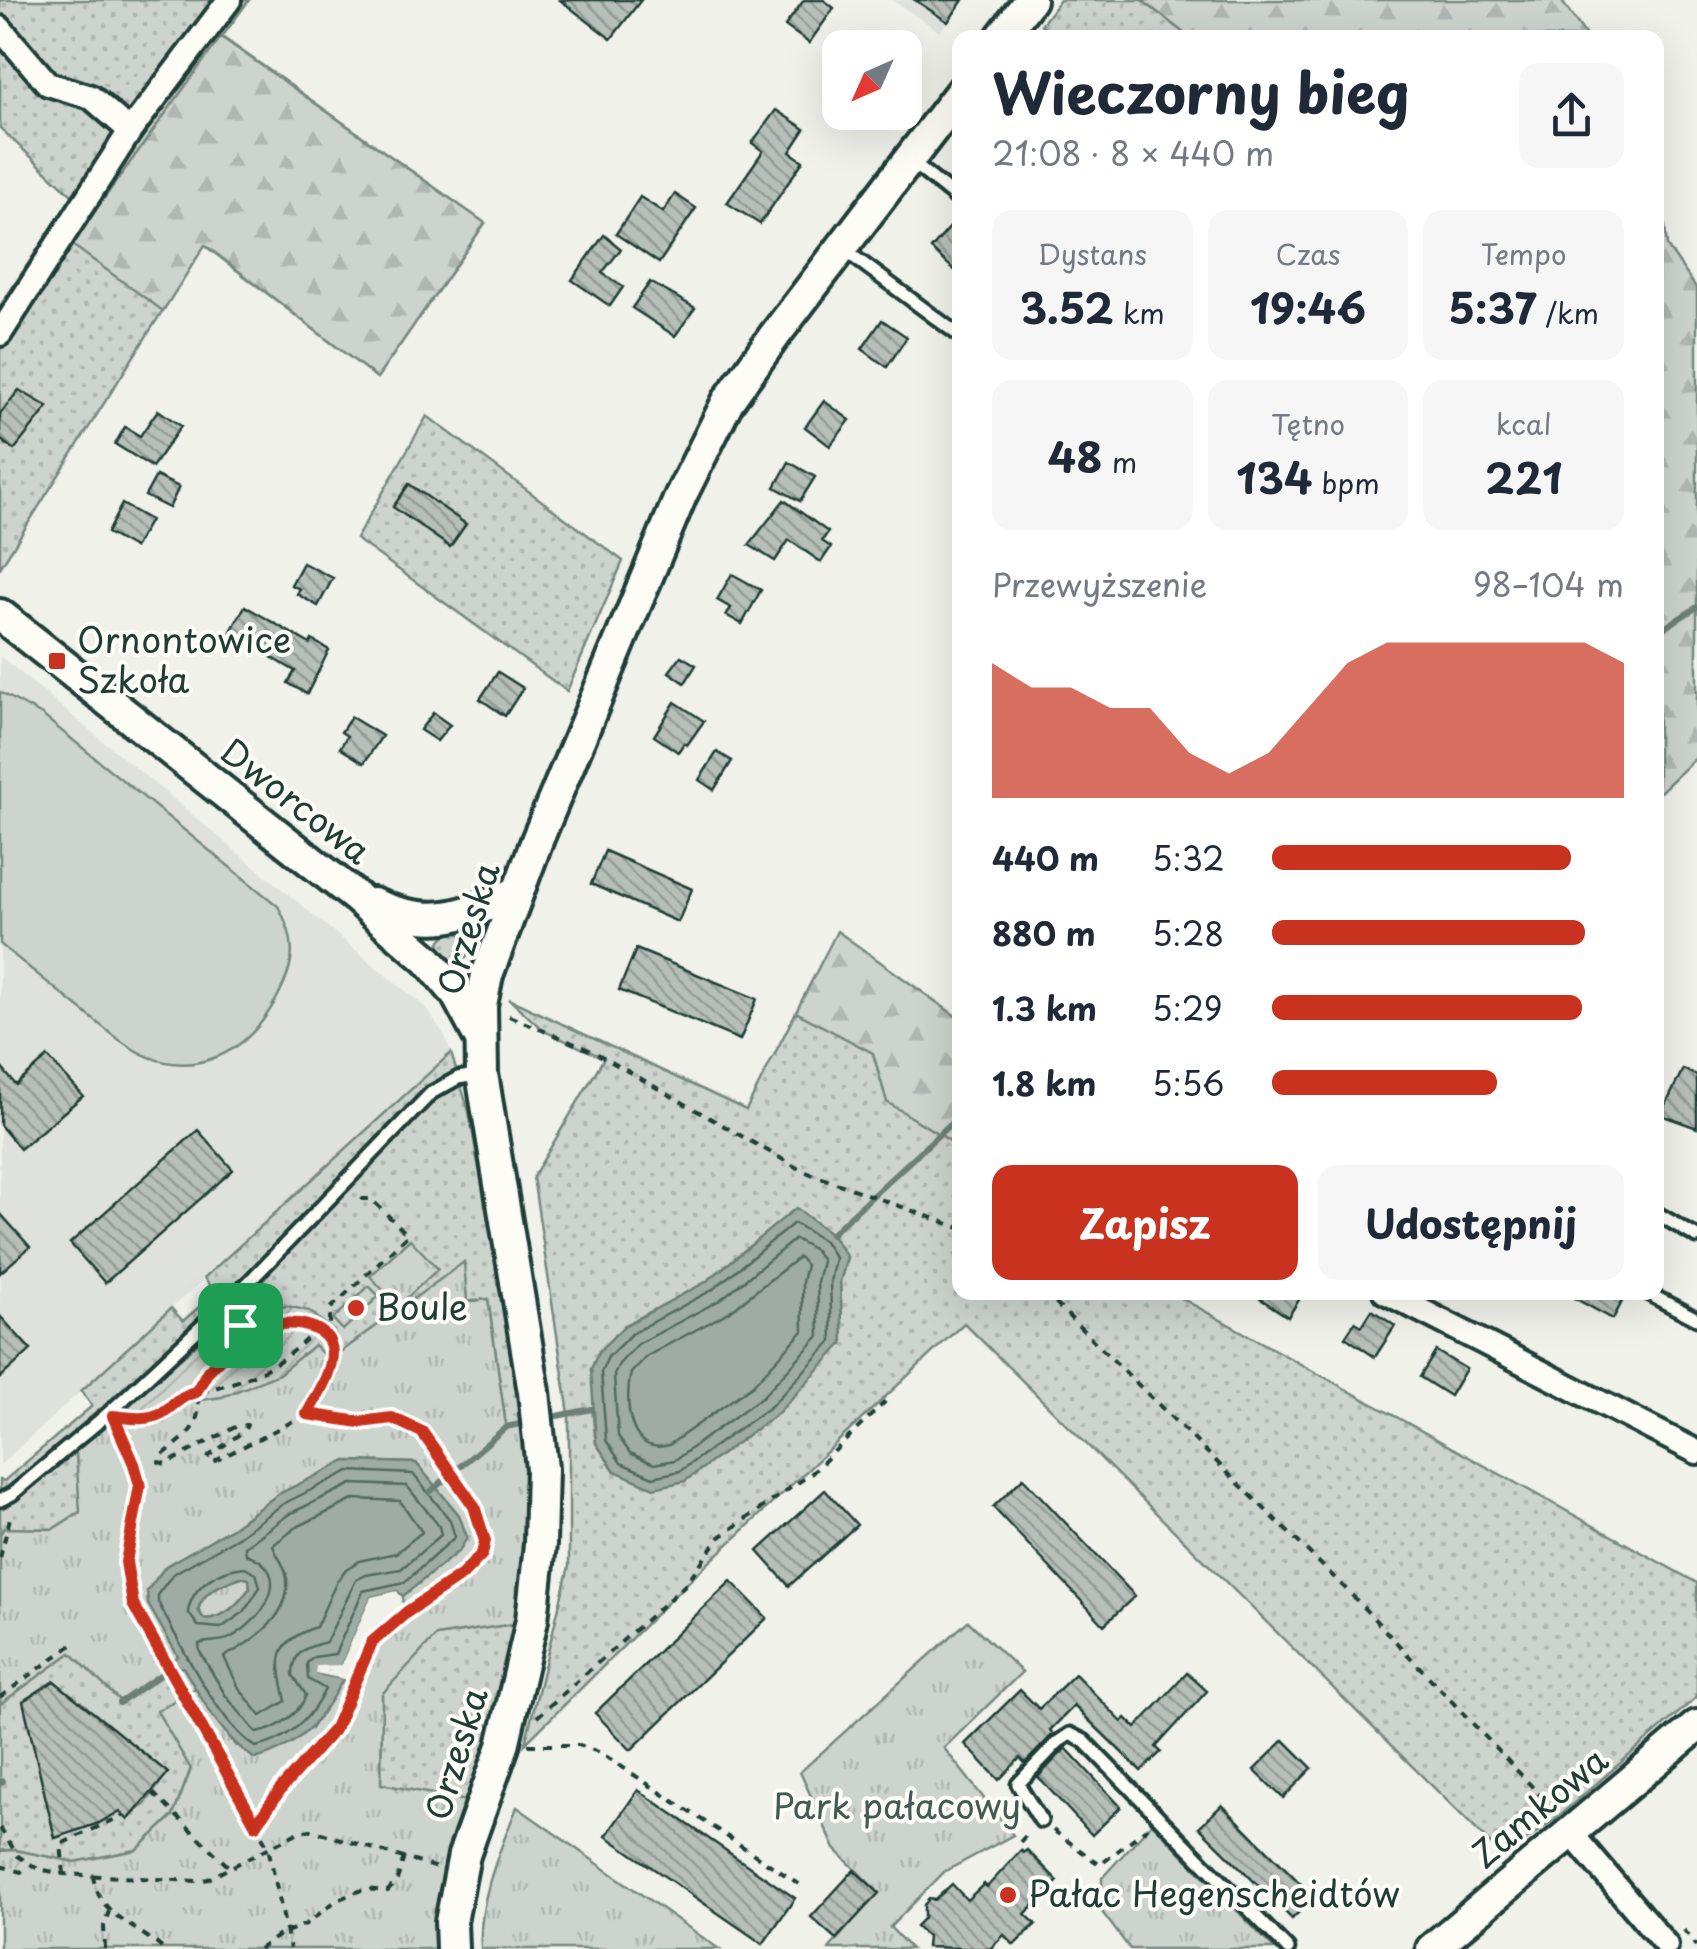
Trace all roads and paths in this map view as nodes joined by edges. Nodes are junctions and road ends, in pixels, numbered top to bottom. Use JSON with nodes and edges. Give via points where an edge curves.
{"nodes":[{"id":1,"x":229,"y":0,"type":"edge"},
{"id":2,"x":1030,"y":0,"type":"edge"},
{"id":3,"x":0,"y":28,"type":"edge"},
{"id":4,"x":1008,"y":30,"type":"edge"},
{"id":5,"x":952,"y":103,"type":"edge"},
{"id":6,"x":130,"y":131,"type":"junction"},
{"id":7,"x":909,"y":160,"type":"junction"},
{"id":8,"x":952,"y":194,"type":"edge"},
{"id":9,"x":842,"y":248,"type":"junction"},
{"id":10,"x":952,"y":330,"type":"edge"},
{"id":11,"x":0,"y":334,"type":"edge"},
{"id":12,"x":0,"y":616,"type":"edge"},
{"id":13,"x":509,"y":850,"type":"dead end"},
{"id":14,"x":482,"y":878,"type":"dead end"},
{"id":15,"x":516,"y":893,"type":"junction"},
{"id":16,"x":356,"y":898,"type":"junction"},
{"id":17,"x":446,"y":918,"type":"junction"},
{"id":18,"x":490,"y":963,"type":"junction"},
{"id":19,"x":432,"y":964,"type":"junction"},
{"id":20,"x":480,"y":1020,"type":"junction"},
{"id":21,"x":482,"y":1074,"type":"junction"},
{"id":22,"x":362,"y":1199,"type":"dead end"},
{"id":23,"x":1664,"y":1218,"type":"edge"},
{"id":24,"x":952,"y":1225,"type":"edge"},
{"id":25,"x":1697,"y":1237,"type":"edge"},
{"id":26,"x":1052,"y":1300,"type":"edge"},
{"id":27,"x":1401,"y":1300,"type":"edge"},
{"id":28,"x":1660,"y":1300,"type":"edge"},
{"id":29,"x":1697,"y":1319,"type":"edge"},
{"id":30,"x":262,"y":1327,"type":"junction"},
{"id":31,"x":316,"y":1330,"type":"junction"},
{"id":32,"x":326,"y":1340,"type":"junction"},
{"id":33,"x":230,"y":1348,"type":"junction"},
{"id":34,"x":257,"y":1360,"type":"junction"},
{"id":35,"x":265,"y":1371,"type":"junction"},
{"id":36,"x":196,"y":1392,"type":"junction"},
{"id":37,"x":888,"y":1399,"type":"dead end"},
{"id":38,"x":307,"y":1414,"type":"junction"},
{"id":39,"x":113,"y":1416,"type":"dead end"},
{"id":40,"x":126,"y":1418,"type":"dead end"},
{"id":41,"x":1697,"y":1452,"type":"edge"},
{"id":42,"x":6,"y":1497,"type":"edge"},
{"id":43,"x":0,"y":1558,"type":"edge"},
{"id":44,"x":76,"y":1642,"type":"dead end"},
{"id":45,"x":0,"y":1696,"type":"edge"},
{"id":46,"x":1697,"y":1726,"type":"edge"},
{"id":47,"x":503,"y":1746,"type":"junction"},
{"id":48,"x":153,"y":1793,"type":"dead end"},
{"id":49,"x":124,"y":1816,"type":"dead end"},
{"id":50,"x":1158,"y":1818,"type":"junction"},
{"id":51,"x":1040,"y":1821,"type":"junction"},
{"id":52,"x":256,"y":1825,"type":"junction"},
{"id":53,"x":0,"y":1828,"type":"edge"},
{"id":54,"x":1570,"y":1832,"type":"junction"},
{"id":55,"x":1020,"y":1842,"type":"dead end"},
{"id":56,"x":268,"y":1847,"type":"junction"},
{"id":57,"x":404,"y":1857,"type":"junction"},
{"id":58,"x":0,"y":1866,"type":"edge"},
{"id":59,"x":29,"y":1866,"type":"junction"},
{"id":60,"x":229,"y":1867,"type":"junction"},
{"id":61,"x":64,"y":1874,"type":"junction"},
{"id":62,"x":460,"y":1875,"type":"junction"},
{"id":63,"x":93,"y":1876,"type":"junction"},
{"id":64,"x":802,"y":1886,"type":"dead end"},
{"id":65,"x":109,"y":1911,"type":"junction"},
{"id":66,"x":1676,"y":1922,"type":"dead end"},
{"id":67,"x":287,"y":1932,"type":"junction"},
{"id":68,"x":1697,"y":1946,"type":"edge"},
{"id":69,"x":1666,"y":1948,"type":"edge"},
{"id":70,"x":104,"y":1949,"type":"edge"},
{"id":71,"x":163,"y":1949,"type":"edge"},
{"id":72,"x":258,"y":1949,"type":"edge"},
{"id":73,"x":290,"y":1949,"type":"edge"},
{"id":74,"x":452,"y":1949,"type":"edge"},
{"id":75,"x":1288,"y":1949,"type":"edge"},
{"id":76,"x":1432,"y":1949,"type":"edge"}],
"edges":[{"from":1,"to":6,"type":"street"},
{"from":2,"to":4,"type":"street"},
{"from":3,"to":6,"type":"street","via":[[48,84],[91,97]]},
{"from":5,"to":7,"type":"street","name":"Orzeska"},
{"from":6,"to":11,"type":"street"},
{"from":7,"to":8,"type":"lane"},
{"from":7,"to":9,"type":"street","name":"Orzeska"},
{"from":9,"to":10,"type":"lane"},
{"from":9,"to":15,"type":"street","name":"Orzeska","via":[[728,401],[680,495]]},
{"from":12,"to":16,"type":"street","name":"Dworcowa"},
{"from":13,"to":14,"type":"path"},
{"from":15,"to":17,"type":"street","name":"Dworcowa"},
{"from":15,"to":18,"type":"street","name":"Orzeska"},
{"from":16,"to":17,"type":"street","name":"Dworcowa","via":[[414,917]]},
{"from":16,"to":19,"type":"street","name":"Dworcowa"},
{"from":17,"to":18,"type":"street","via":[[479,932]]},
{"from":17,"to":19,"type":"street","via":[[428,929],[423,943]]},
{"from":18,"to":19,"type":"street","via":[[462,977]]},
{"from":18,"to":20,"type":"street","name":"Orzeska"},
{"from":19,"to":20,"type":"street","name":"Dworcowa"},
{"from":20,"to":21,"type":"street","name":"Orzeska"},
{"from":20,"to":24,"type":"path","via":[[594,1052],[803,1171]]},
{"from":21,"to":42,"type":"lane","via":[[431,1093],[249,1282],[110,1412]]},
{"from":21,"to":47,"type":"street","name":"Orzeska","via":[[542,1469],[532,1620]]},
{"from":22,"to":32,"type":"path","via":[[371,1199],[408,1235],[330,1309]]},
{"from":23,"to":25,"type":"lane"},
{"from":26,"to":54,"type":"path","via":[[1348,1590]]},
{"from":27,"to":41,"type":"street"},
{"from":28,"to":29,"type":"lane"},
{"from":30,"to":31,"type":"path","via":[[302,1324]]},
{"from":30,"to":33,"type":"path","via":[[234,1327]]},
{"from":30,"to":34,"type":"path","via":[[269,1345]]},
{"from":31,"to":32,"type":"path"},
{"from":31,"to":35,"type":"path"},
{"from":32,"to":38,"type":"path","via":[[334,1361]]},
{"from":33,"to":34,"type":"path","via":[[244,1361]]},
{"from":33,"to":36,"type":"path"},
{"from":34,"to":35,"type":"path"},
{"from":35,"to":36,"type":"path"},
{"from":36,"to":38,"type":"path","via":[[198,1420],[159,1458],[163,1465],[247,1425],[209,1456],[215,1461]]},
{"from":36,"to":40,"type":"path","via":[[159,1415]]},
{"from":37,"to":47,"type":"path","via":[[812,1473],[720,1537],[684,1586]]},
{"from":38,"to":52,"type":"path","via":[[360,1422],[392,1418],[422,1432],[461,1484],[484,1530],[482,1554],[372,1642],[335,1728]]},
{"from":39,"to":52,"type":"path","via":[[140,1485],[126,1562],[133,1604]]},
{"from":42,"to":43,"type":"path","via":[[11,1520]]},
{"from":44,"to":45,"type":"path"},
{"from":46,"to":54,"type":"street","name":"Zamkowa"},
{"from":47,"to":62,"type":"street","name":"Orzeska"},
{"from":47,"to":64,"type":"path","via":[[579,1745],[601,1753]]},
{"from":48,"to":60,"type":"path"},
{"from":49,"to":61,"type":"path","via":[[61,1844]]},
{"from":50,"to":51,"type":"path","via":[[1100,1865]]},
{"from":50,"to":51,"type":"lane","via":[[1070,1734],[1018,1784]]},
{"from":50,"to":75,"type":"lane"},
{"from":51,"to":55,"type":"path"},
{"from":52,"to":56,"type":"path"},
{"from":53,"to":59,"type":"path"},
{"from":54,"to":69,"type":"street"},
{"from":54,"to":76,"type":"street","name":"Zamkowa"},
{"from":56,"to":57,"type":"path","via":[[311,1830]]},
{"from":56,"to":60,"type":"path"},
{"from":56,"to":67,"type":"path"},
{"from":57,"to":62,"type":"path"},
{"from":57,"to":67,"type":"path","via":[[391,1889],[358,1890]]},
{"from":58,"to":59,"type":"path","via":[[21,1872]]},
{"from":59,"to":61,"type":"path"},
{"from":60,"to":63,"type":"path","via":[[208,1880]]},
{"from":61,"to":63,"type":"path"},
{"from":62,"to":74,"type":"street","name":"Orzeska"},
{"from":63,"to":65,"type":"path","via":[[95,1894]]},
{"from":65,"to":70,"type":"path"},
{"from":65,"to":71,"type":"path"},
{"from":66,"to":68,"type":"path"},
{"from":67,"to":72,"type":"path"},
{"from":67,"to":73,"type":"path"}]}
